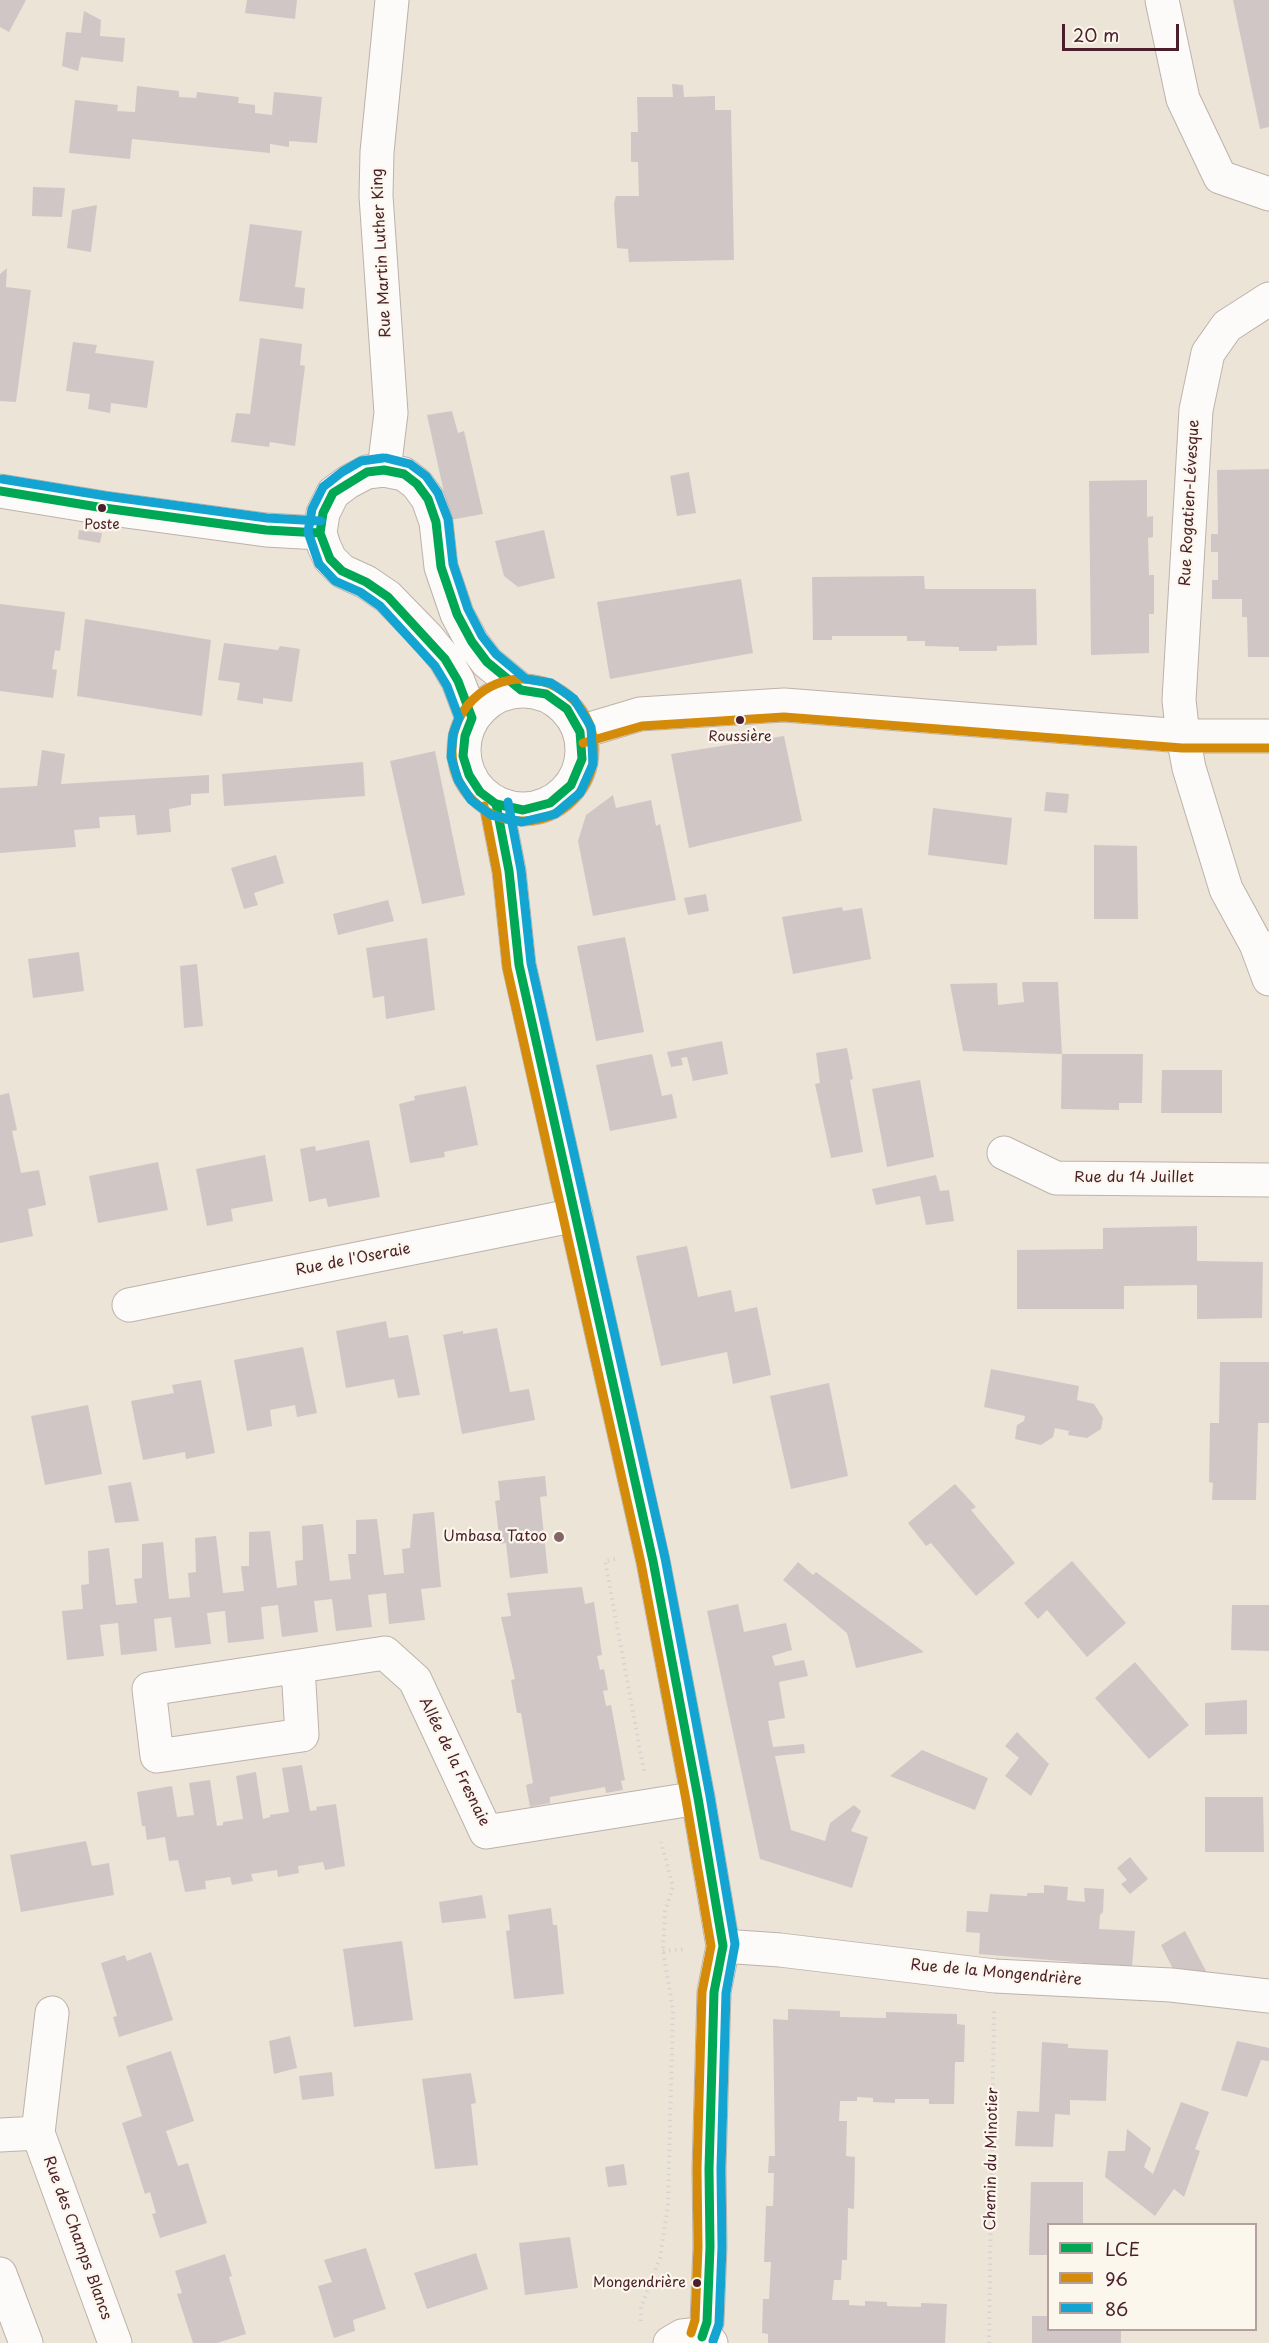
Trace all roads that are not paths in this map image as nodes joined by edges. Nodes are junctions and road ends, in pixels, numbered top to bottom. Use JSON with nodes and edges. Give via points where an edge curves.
{"nodes":[{"id":1,"x":392,"y":0,"type":"edge"},
{"id":2,"x":1162,"y":0,"type":"edge"},
{"id":3,"x":1269,"y":195,"type":"edge"},
{"id":4,"x":1269,"y":299,"type":"edge"},
{"id":5,"x":384,"y":470,"type":"junction"},
{"id":6,"x":0,"y":491,"type":"edge"},
{"id":7,"x":320,"y":532,"type":"junction"},
{"id":8,"x":520,"y":690,"type":"junction"},
{"id":9,"x":472,"y":718,"type":"junction"},
{"id":10,"x":580,"y":732,"type":"junction"},
{"id":11,"x":1183,"y":736,"type":"junction"},
{"id":12,"x":1269,"y":736,"type":"edge"},
{"id":13,"x":496,"y":804,"type":"junction"},
{"id":14,"x":1262,"y":947,"type":"edge"},
{"id":15,"x":1269,"y":979,"type":"edge"},
{"id":16,"x":1004,"y":1152,"type":"dead end"},
{"id":17,"x":1269,"y":1180,"type":"edge"},
{"id":18,"x":576,"y":1215,"type":"junction"},
{"id":19,"x":129,"y":1305,"type":"dead end"},
{"id":20,"x":298,"y":1667,"type":"junction"},
{"id":21,"x":698,"y":1798,"type":"junction"},
{"id":22,"x":723,"y":1946,"type":"junction"},
{"id":23,"x":1269,"y":1996,"type":"edge"},
{"id":24,"x":52,"y":2013,"type":"dead end"},
{"id":25,"x":38,"y":2133,"type":"junction"},
{"id":26,"x":0,"y":2135,"type":"edge"},
{"id":27,"x":0,"y":2274,"type":"edge"},
{"id":28,"x":706,"y":2340,"type":"edge"},
{"id":29,"x":26,"y":2343,"type":"edge"},
{"id":30,"x":115,"y":2343,"type":"edge"},
{"id":31,"x":670,"y":2343,"type":"edge"}],
"edges":[{"from":1,"to":5,"type":"street","name":"Rue Martin Luther King","via":[[376,185],[392,413]]},
{"from":2,"to":3,"type":"street","via":[[1183,99],[1220,177]]},
{"from":4,"to":11,"type":"street","name":"Rue Rogatien-Lévesque","via":[[1227,326],[1208,353],[1196,410],[1179,700]]},
{"from":5,"to":7,"type":"street","via":[[367,472],[333,493]]},
{"from":5,"to":8,"type":"street","via":[[404,474],[428,499],[436,522],[441,567],[457,614],[487,662]]},
{"from":6,"to":7,"type":"street","via":[[255,529]]},
{"from":7,"to":9,"type":"street","via":[[330,559],[342,571],[388,597],[433,644],[458,681]]},
{"from":8,"to":9,"type":"street","via":[[501,694]]},
{"from":8,"to":10,"type":"street","via":[[546,694],[567,709]]},
{"from":9,"to":13,"type":"street","via":[[463,756],[480,792]]},
{"from":10,"to":11,"type":"street","via":[[640,714],[784,705]]},
{"from":10,"to":13,"type":"street","via":[[582,759],[572,785],[550,803],[523,810]]},
{"from":11,"to":12,"type":"street"},
{"from":11,"to":14,"type":"street","name":"Rue Rogatien-Lévesque","via":[[1226,889]]},
{"from":13,"to":18,"type":"street","via":[[509,871],[519,965]]},
{"from":14,"to":15,"type":"street","name":"Rue Rogatien-Lévesque"},
{"from":16,"to":17,"type":"street","name":"Rue du 14 Juillet","via":[[1056,1178]]},
{"from":18,"to":19,"type":"street","name":"Rue de l'Oseraie"},
{"from":18,"to":21,"type":"street","via":[[650,1550]]},
{"from":20,"to":20,"type":"street","name":"Allée de la Fresnaie","via":[[302,1736],[157,1756],[149,1689]]},
{"from":20,"to":21,"type":"street","name":"Allée de la Fresnaie","via":[[385,1653],[415,1680],[486,1832]]},
{"from":21,"to":22,"type":"street"},
{"from":22,"to":23,"type":"street","name":"Rue de la Mongendrière","via":[[995,1976]]},
{"from":22,"to":28,"type":"street","via":[[714,1992]]},
{"from":24,"to":25,"type":"street","name":"Rue des Champs Blancs"},
{"from":25,"to":26,"type":"street"},
{"from":25,"to":30,"type":"street","name":"Rue des Champs Blancs"},
{"from":27,"to":29,"type":"street"},
{"from":28,"to":31,"type":"street","via":[[682,2336]]}]}
